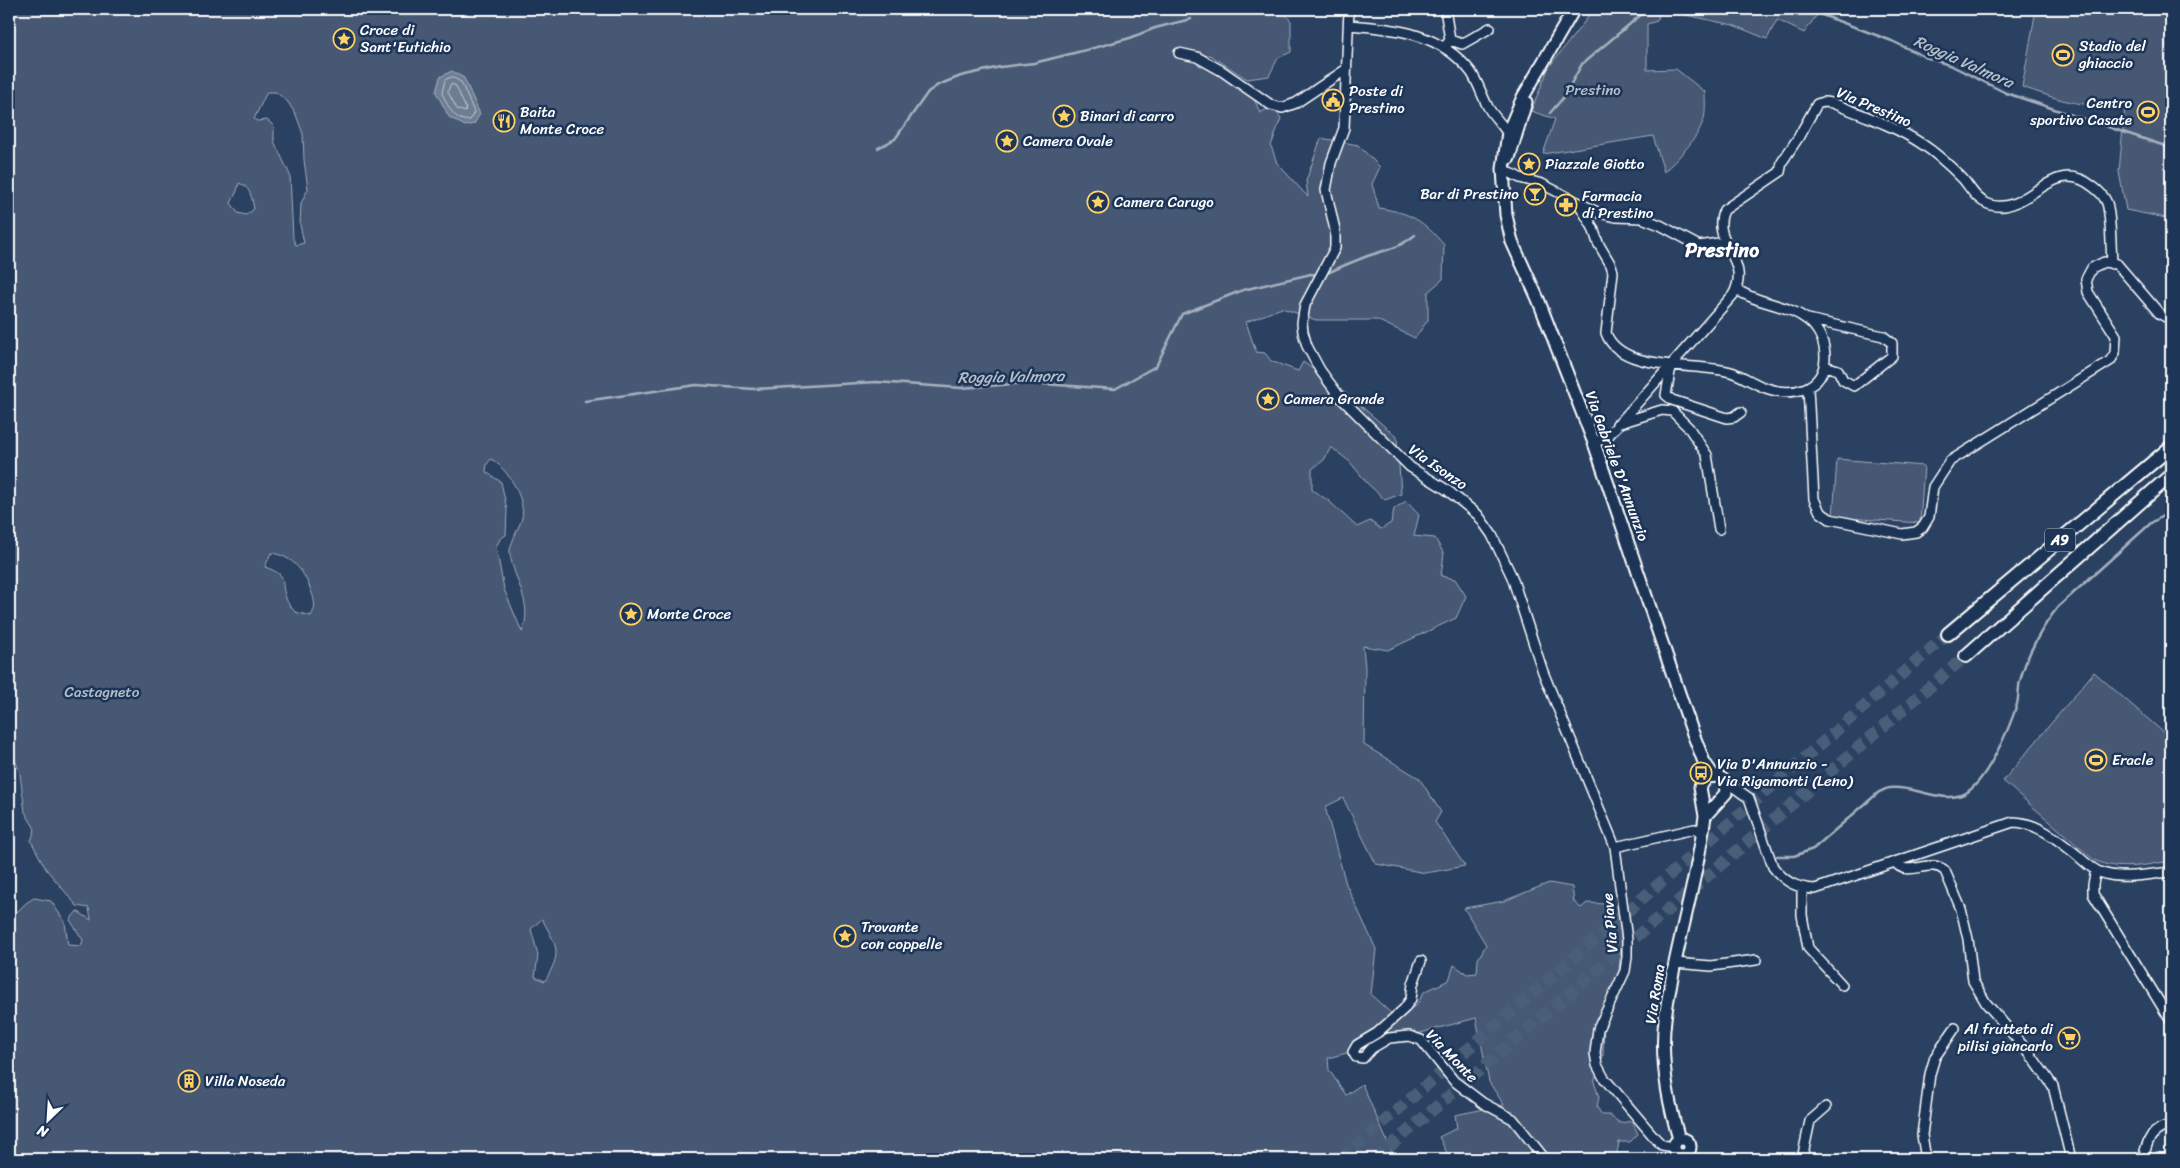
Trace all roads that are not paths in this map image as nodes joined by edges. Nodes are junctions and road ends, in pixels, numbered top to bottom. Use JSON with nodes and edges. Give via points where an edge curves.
{"nodes":[{"id":1,"x":1349,"y":9,"type":"edge"},
{"id":2,"x":1445,"y":9,"type":"edge"},
{"id":3,"x":1574,"y":9,"type":"edge"},
{"id":4,"x":1349,"y":25,"type":"junction"},
{"id":5,"x":1490,"y":28,"type":"dead end"},
{"id":6,"x":1450,"y":40,"type":"junction"},
{"id":7,"x":1443,"y":47,"type":"junction"},
{"id":8,"x":1179,"y":53,"type":"dead end"},
{"id":9,"x":1345,"y":70,"type":"junction"},
{"id":10,"x":1530,"y":85,"type":"junction"},
{"id":11,"x":1513,"y":118,"type":"junction"},
{"id":12,"x":1496,"y":119,"type":"junction"},
{"id":13,"x":1508,"y":132,"type":"junction"},
{"id":14,"x":1508,"y":152,"type":"junction"},
{"id":15,"x":1504,"y":173,"type":"junction"},
{"id":16,"x":1578,"y":202,"type":"junction"},
{"id":17,"x":1725,"y":242,"type":"junction"},
{"id":18,"x":2112,"y":264,"type":"junction"},
{"id":19,"x":1736,"y":289,"type":"junction"},
{"id":20,"x":1807,"y":319,"type":"junction"},
{"id":21,"x":2171,"y":320,"type":"edge"},
{"id":22,"x":1671,"y":365,"type":"junction"},
{"id":23,"x":1825,"y":366,"type":"junction"},
{"id":24,"x":1808,"y":388,"type":"junction"},
{"id":25,"x":1741,"y":412,"type":"dead end"},
{"id":26,"x":1617,"y":424,"type":"junction"},
{"id":27,"x":1594,"y":443,"type":"junction"},
{"id":28,"x":2171,"y":447,"type":"edge"},
{"id":29,"x":2171,"y":475,"type":"edge"},
{"id":30,"x":1719,"y":529,"type":"dead end"},
{"id":31,"x":1948,"y":634,"type":"tunnel mouth"},
{"id":32,"x":1966,"y":656,"type":"tunnel mouth"},
{"id":33,"x":1543,"y":672,"type":"joint"},
{"id":34,"x":1708,"y":777,"type":"junction"},
{"id":35,"x":1725,"y":781,"type":"junction"},
{"id":36,"x":1738,"y":792,"type":"junction"},
{"id":37,"x":1703,"y":796,"type":"junction"},
{"id":38,"x":1721,"y":798,"type":"junction"},
{"id":39,"x":1705,"y":816,"type":"junction"},
{"id":40,"x":1703,"y":830,"type":"junction"},
{"id":41,"x":1615,"y":847,"type":"junction"},
{"id":42,"x":1895,"y":862,"type":"junction"},
{"id":43,"x":2096,"y":870,"type":"junction"},
{"id":44,"x":2171,"y":872,"type":"edge"},
{"id":45,"x":1802,"y":888,"type":"junction"},
{"id":46,"x":1756,"y":960,"type":"dead end"},
{"id":47,"x":1421,"y":961,"type":"dead end"},
{"id":48,"x":1675,"y":963,"type":"junction"},
{"id":49,"x":1842,"y":985,"type":"dead end"},
{"id":50,"x":2171,"y":1021,"type":"edge"},
{"id":51,"x":1955,"y":1028,"type":"dead end"},
{"id":52,"x":1826,"y":1107,"type":"dead end"},
{"id":53,"x":2171,"y":1124,"type":"edge"},
{"id":54,"x":1676,"y":1143,"type":"junction"},
{"id":55,"x":1686,"y":1157,"type":"edge"},
{"id":56,"x":1545,"y":1159,"type":"edge"},
{"id":57,"x":1802,"y":1159,"type":"edge"},
{"id":58,"x":1926,"y":1159,"type":"edge"},
{"id":59,"x":2071,"y":1159,"type":"edge"},
{"id":60,"x":2143,"y":1159,"type":"edge"}],
"edges":[{"from":1,"to":4,"type":"street","name":"Via Isonzo"},
{"from":2,"to":6,"type":"street"},
{"from":3,"to":10,"type":"main road","name":"Via Gabriele D'Annunzio"},
{"from":4,"to":7,"type":"street","via":[[1397,29],[1426,37]]},
{"from":4,"to":9,"type":"street","name":"Via Isonzo"},
{"from":5,"to":6,"type":"street","via":[[1462,44]]},
{"from":6,"to":7,"type":"street"},
{"from":7,"to":12,"type":"street","via":[[1471,72]]},
{"from":8,"to":9,"type":"street","via":[[1197,57],[1272,105],[1282,108],[1296,103]]},
{"from":9,"to":33,"type":"street","name":"Via Isonzo","via":[[1344,128],[1331,163],[1326,190],[1335,230],[1335,248],[1303,314],[1307,346],[1339,396],[1392,450],[1410,467],[1478,514],[1512,577]]},
{"from":10,"to":11,"type":"main road","name":"Via Gabriele D'Annunzio"},
{"from":10,"to":14,"type":"main road","name":"Via Gabriele D'Annunzio"},
{"from":11,"to":12,"type":"street","via":[[1505,122]]},
{"from":11,"to":13,"type":"main road","name":"Via Gabriele D'Annunzio"},
{"from":12,"to":13,"type":"street"},
{"from":12,"to":14,"type":"street"},
{"from":13,"to":14,"type":"main road","name":"Via Gabriele D'Annunzio"},
{"from":14,"to":15,"type":"main road","name":"Via Gabriele D'Annunzio"},
{"from":15,"to":16,"type":"street","via":[[1542,184]]},
{"from":15,"to":27,"type":"main road","name":"Via Gabriele D'Annunzio","via":[[1506,215],[1512,242],[1538,299]]},
{"from":16,"to":17,"type":"street","via":[[1599,213],[1642,218],[1699,246]]},
{"from":16,"to":22,"type":"street","via":[[1613,272],[1606,325],[1608,340],[1619,351],[1629,355]]},
{"from":17,"to":18,"type":"street","name":"Via Prestino","via":[[1720,227],[1724,210],[1780,172],[1782,162],[1812,111],[1817,104],[1824,102],[1878,121],[1921,143],[1957,173],[1978,199],[1989,204],[2000,207],[2012,205],[2048,182],[2061,178],[2075,178],[2088,183],[2107,203]]},
{"from":17,"to":19,"type":"street","name":"Via Prestino","via":[[1738,268]]},
{"from":18,"to":21,"type":"street","via":[[2123,269],[2159,313]]},
{"from":18,"to":24,"type":"street","via":[[2104,262],[2092,268],[2086,286],[2116,336],[2117,345],[2110,361],[1950,461],[1933,487],[1929,517],[1916,532],[1902,534],[1830,519],[1820,512],[1814,499]]},
{"from":19,"to":20,"type":"street","via":[[1764,303],[1793,310]]},
{"from":19,"to":22,"type":"street"},
{"from":20,"to":23,"type":"street","via":[[1818,330],[1823,342]]},
{"from":20,"to":23,"type":"street","via":[[1883,336],[1892,343],[1892,356],[1854,386],[1843,380],[1838,370]]},
{"from":22,"to":24,"type":"street","via":[[1732,372],[1780,392]]},
{"from":22,"to":25,"type":"street","via":[[1666,394],[1672,400],[1727,418]]},
{"from":22,"to":26,"type":"street"},
{"from":23,"to":24,"type":"street","via":[[1816,382]]},
{"from":26,"to":27,"type":"street","via":[[1608,436]]},
{"from":26,"to":30,"type":"street","via":[[1662,410],[1672,411],[1684,422],[1707,455]]},
{"from":27,"to":34,"type":"main road","name":"Via Gabriele D'Annunzio"},
{"from":28,"to":31,"type":"highway","number":"A9"},
{"from":29,"to":32,"type":"highway","number":"A9"},
{"from":33,"to":41,"type":"street","name":"Via Piave"},
{"from":34,"to":35,"type":"main road"},
{"from":34,"to":37,"type":"main road","via":[[1700,787]]},
{"from":35,"to":36,"type":"street"},
{"from":35,"to":38,"type":"main road","via":[[1726,789]]},
{"from":36,"to":38,"type":"street"},
{"from":36,"to":45,"type":"street","via":[[1749,798],[1773,868],[1781,877]]},
{"from":37,"to":38,"type":"main road","via":[[1711,801]]},
{"from":37,"to":39,"type":"main road"},
{"from":38,"to":39,"type":"main road"},
{"from":39,"to":40,"type":"main road"},
{"from":40,"to":41,"type":"street","via":[[1694,829]]},
{"from":40,"to":48,"type":"main road","name":"Via Roma"},
{"from":41,"to":54,"type":"street","name":"Via Piave","via":[[1627,957],[1625,971],[1598,1029],[1596,1059],[1604,1078],[1655,1138],[1662,1144]]},
{"from":42,"to":43,"type":"street","via":[[2013,822],[2023,822],[2041,829]]},
{"from":42,"to":45,"type":"street","via":[[1814,889]]},
{"from":42,"to":59,"type":"street","via":[[1904,869],[1933,865],[1944,870],[1961,909],[1973,981],[1986,1004],[2053,1086]]},
{"from":43,"to":44,"type":"street","via":[[2115,876]]},
{"from":43,"to":50,"type":"street","via":[[2094,894]]},
{"from":45,"to":49,"type":"street","via":[[1802,915],[1808,948]]},
{"from":46,"to":48,"type":"street","via":[[1711,966]]},
{"from":47,"to":56,"type":"street","name":"Via Monte","via":[[1411,999],[1404,1010],[1357,1044],[1353,1052],[1356,1057],[1364,1058],[1372,1048],[1389,1038],[1409,1036],[1421,1040],[1454,1081],[1513,1120]]},
{"from":48,"to":54,"type":"main road","name":"Via Roma","via":[[1664,1021],[1664,1055]]},
{"from":51,"to":58,"type":"street","via":[[1935,1057],[1930,1074],[1922,1135]]},
{"from":52,"to":57,"type":"street","via":[[1810,1120]]},
{"from":53,"to":60,"type":"street","via":[[2149,1138]]},
{"from":54,"to":55,"type":"main road","via":[[1677,1154]]}]}
